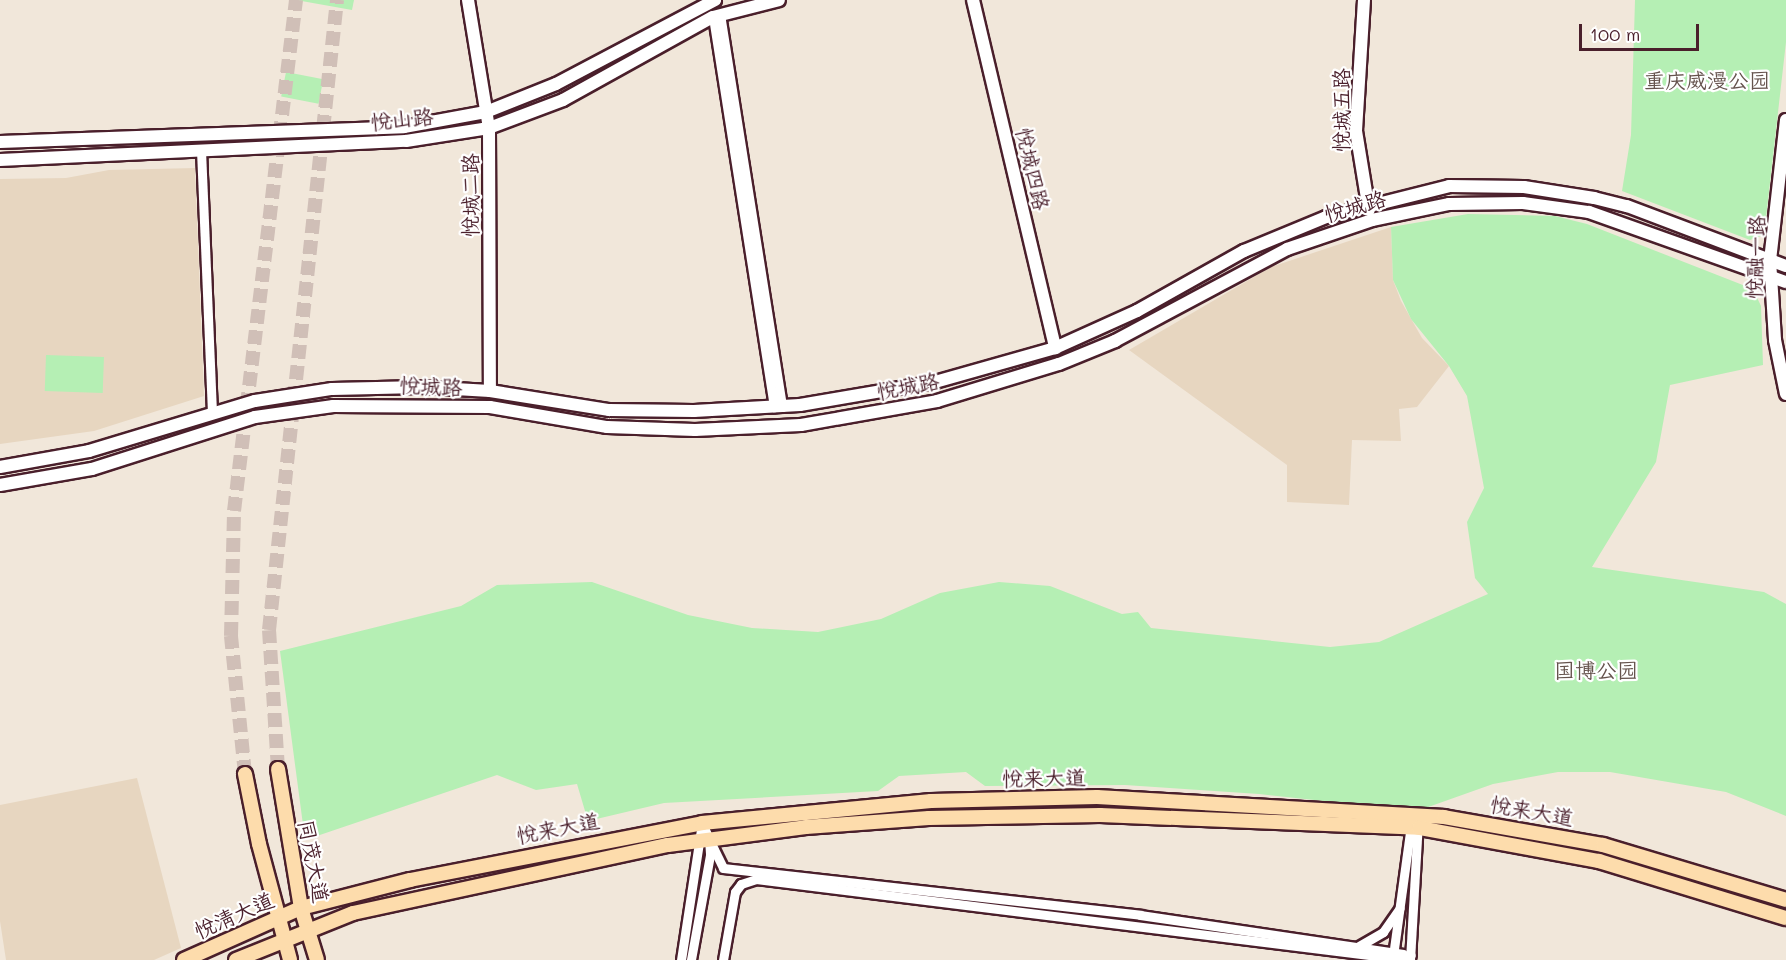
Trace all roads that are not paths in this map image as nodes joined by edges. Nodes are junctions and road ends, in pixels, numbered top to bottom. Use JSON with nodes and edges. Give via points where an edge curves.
{"nodes":[{"id":1,"x":468,"y":0,"type":"edge"},
{"id":2,"x":715,"y":0,"type":"edge"},
{"id":3,"x":779,"y":0,"type":"edge"},
{"id":4,"x":973,"y":0,"type":"edge"},
{"id":5,"x":1364,"y":0,"type":"edge"},
{"id":6,"x":717,"y":15,"type":"junction"},
{"id":7,"x":486,"y":112,"type":"junction"},
{"id":8,"x":1786,"y":120,"type":"edge"},
{"id":9,"x":489,"y":128,"type":"junction"},
{"id":10,"x":0,"y":142,"type":"edge"},
{"id":11,"x":201,"y":150,"type":"junction"},
{"id":12,"x":0,"y":160,"type":"edge"},
{"id":13,"x":1368,"y":204,"type":"junction"},
{"id":14,"x":1372,"y":220,"type":"junction"},
{"id":15,"x":1770,"y":260,"type":"junction"},
{"id":16,"x":1786,"y":266,"type":"edge"},
{"id":17,"x":1771,"y":276,"type":"junction"},
{"id":18,"x":1786,"y":282,"type":"edge"},
{"id":19,"x":1055,"y":348,"type":"junction"},
{"id":20,"x":490,"y":391,"type":"junction"},
{"id":21,"x":1786,"y":394,"type":"edge"},
{"id":22,"x":778,"y":407,"type":"junction"},
{"id":23,"x":212,"y":413,"type":"junction"},
{"id":24,"x":0,"y":461,"type":"edge"},
{"id":25,"x":16,"y":465,"type":"junction"},
{"id":26,"x":0,"y":466,"type":"edge"},
{"id":27,"x":0,"y":485,"type":"edge"},
{"id":28,"x":278,"y":769,"type":"tunnel mouth"},
{"id":29,"x":245,"y":774,"type":"tunnel mouth"},
{"id":30,"x":702,"y":823,"type":"junction"},
{"id":31,"x":1415,"y":823,"type":"junction"},
{"id":32,"x":704,"y":840,"type":"junction"},
{"id":33,"x":1786,"y":900,"type":"edge"},
{"id":34,"x":1401,"y":906,"type":"junction"},
{"id":35,"x":301,"y":908,"type":"junction"},
{"id":36,"x":1786,"y":918,"type":"edge"},
{"id":37,"x":278,"y":919,"type":"junction"},
{"id":38,"x":307,"y":929,"type":"junction"},
{"id":39,"x":283,"y":939,"type":"junction"},
{"id":40,"x":1359,"y":946,"type":"junction"},
{"id":41,"x":1393,"y":956,"type":"edge"},
{"id":42,"x":1411,"y":958,"type":"edge"},
{"id":43,"x":184,"y":960,"type":"edge"},
{"id":44,"x":236,"y":960,"type":"edge"},
{"id":45,"x":290,"y":960,"type":"edge"},
{"id":46,"x":317,"y":960,"type":"edge"},
{"id":47,"x":681,"y":960,"type":"edge"},
{"id":48,"x":691,"y":960,"type":"edge"},
{"id":49,"x":723,"y":960,"type":"edge"}],
"edges":[{"from":1,"to":7,"type":"main road","name":"悦城二路"},
{"from":2,"to":7,"type":"main road","name":"悦山路","via":[[556,84]]},
{"from":3,"to":6,"type":"main road","name":"悦山路"},
{"from":4,"to":19,"type":"main road","name":"悦城四路"},
{"from":5,"to":13,"type":"main road","name":"悦城五路","via":[[1356,131]]},
{"from":6,"to":9,"type":"main road","name":"悦山路","via":[[563,100]]},
{"from":6,"to":22,"type":"street"},
{"from":7,"to":9,"type":"main road","name":"悦城二路"},
{"from":7,"to":10,"type":"main road","name":"悦山路","via":[[404,127]]},
{"from":8,"to":15,"type":"main road","name":"悦融一路"},
{"from":9,"to":11,"type":"main road","name":"悦山路","via":[[406,141]]},
{"from":9,"to":20,"type":"main road","name":"悦城二路"},
{"from":11,"to":12,"type":"main road","name":"悦山路"},
{"from":11,"to":23,"type":"street"},
{"from":13,"to":14,"type":"main road","name":"悦城五路"},
{"from":13,"to":15,"type":"main road","name":"悦城路","via":[[1449,186],[1559,191],[1627,206]]},
{"from":13,"to":19,"type":"main road","name":"悦城路","via":[[1282,234]]},
{"from":14,"to":17,"type":"main road","name":"悦城路","via":[[1449,204],[1559,206],[1621,221]]},
{"from":14,"to":27,"type":"main road","name":"悦城路","via":[[1287,249],[1105,345],[1059,364],[937,402],[801,425],[695,430],[607,427],[490,407],[333,406],[255,417],[92,469]]},
{"from":15,"to":16,"type":"main road","name":"悦城路"},
{"from":15,"to":17,"type":"main road","name":"悦融一路"},
{"from":17,"to":18,"type":"main road","name":"悦城路"},
{"from":17,"to":21,"type":"main road","name":"悦融一路","via":[[1775,340]]},
{"from":19,"to":22,"type":"main road","name":"悦城路","via":[[935,382]]},
{"from":20,"to":22,"type":"main road","name":"悦城路","via":[[609,410]]},
{"from":20,"to":23,"type":"main road","name":"悦城路","via":[[421,387],[332,389],[255,401]]},
{"from":23,"to":25,"type":"main road","name":"悦城路","via":[[89,452]]},
{"from":24,"to":25,"type":"main road"},
{"from":25,"to":26,"type":"main road","name":"悦城路"},
{"from":28,"to":35,"type":"main road","name":"同茂大道"},
{"from":29,"to":37,"type":"main road"},
{"from":30,"to":31,"type":"main road","name":"悦来大道","via":[[931,801],[1097,797]]},
{"from":30,"to":32,"type":"street"},
{"from":30,"to":35,"type":"main road","name":"悦来大道","via":[[488,863],[349,893]]},
{"from":31,"to":32,"type":"main road","name":"悦来大道","via":[[1100,815],[929,818]]},
{"from":31,"to":33,"type":"main road","name":"悦来大道","via":[[1603,845]]},
{"from":31,"to":34,"type":"street"},
{"from":31,"to":36,"type":"main road","name":"悦来大道","via":[[1599,861]]},
{"from":31,"to":42,"type":"street"},
{"from":32,"to":38,"type":"main road","name":"悦来大道","via":[[353,913]]},
{"from":32,"to":40,"type":"street","via":[[723,868],[1140,915]]},
{"from":32,"to":47,"type":"street"},
{"from":32,"to":48,"type":"street"},
{"from":34,"to":40,"type":"street","via":[[1383,932]]},
{"from":34,"to":41,"type":"street"},
{"from":35,"to":37,"type":"main road","name":"悦清大道"},
{"from":35,"to":38,"type":"main road","name":"同茂大道"},
{"from":37,"to":39,"type":"main road"},
{"from":37,"to":43,"type":"main road","name":"悦清大道"},
{"from":38,"to":39,"type":"main road","name":"悦清大道"},
{"from":38,"to":46,"type":"main road","name":"同茂大道"},
{"from":39,"to":44,"type":"main road","name":"悦清大道"},
{"from":39,"to":45,"type":"main road"},
{"from":40,"to":41,"type":"street"},
{"from":41,"to":42,"type":"street"},
{"from":41,"to":49,"type":"street","via":[[756,879],[735,892]]}]}
